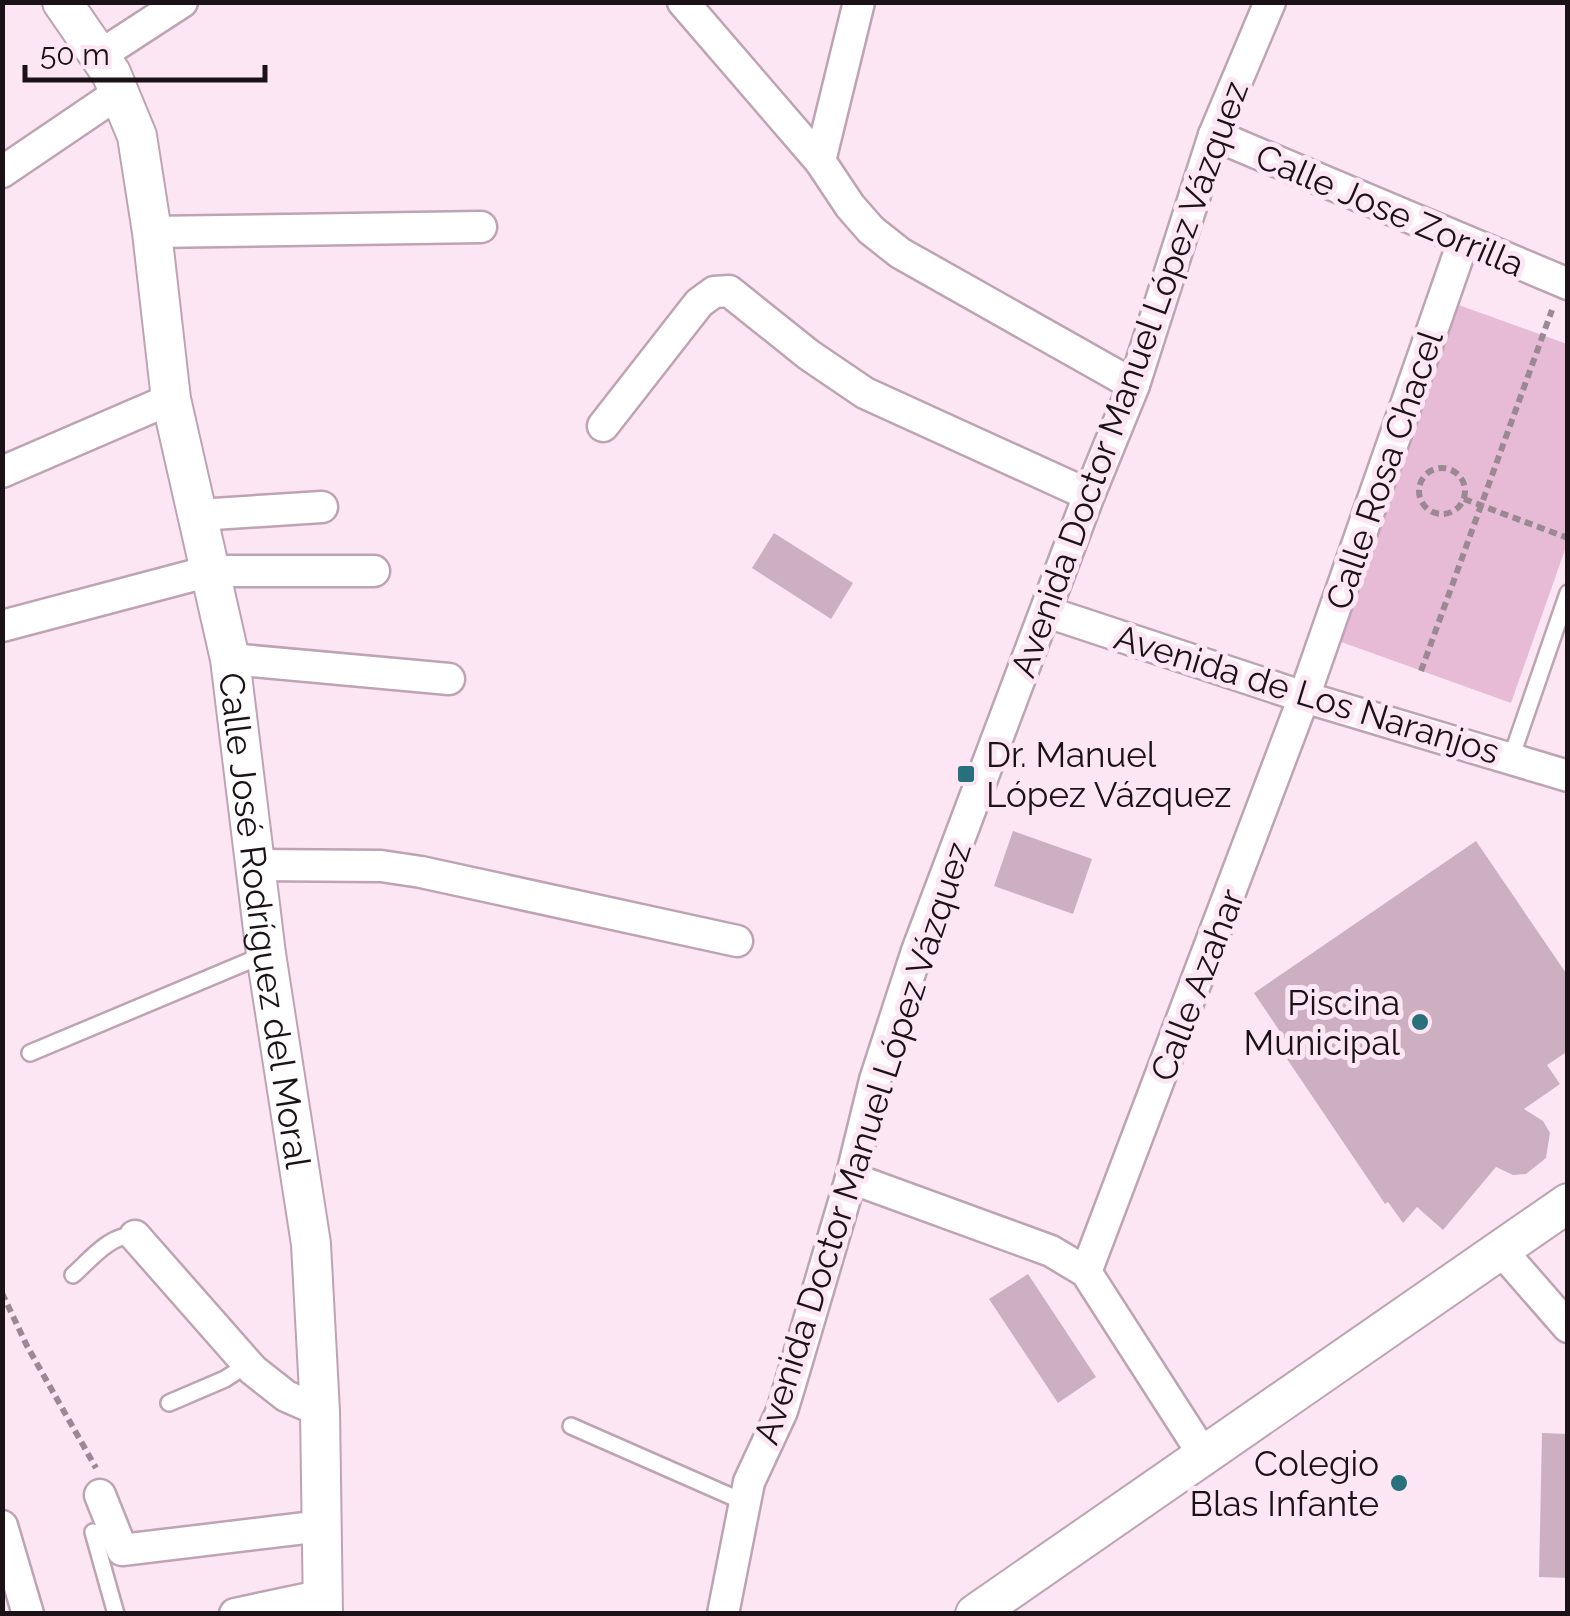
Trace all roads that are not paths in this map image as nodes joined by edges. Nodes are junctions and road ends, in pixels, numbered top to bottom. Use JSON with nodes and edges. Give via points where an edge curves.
{"nodes":[{"id":1,"x":62,"y":2,"type":"edge"},
{"id":2,"x":182,"y":2,"type":"edge"},
{"id":3,"x":683,"y":2,"type":"edge"},
{"id":4,"x":859,"y":2,"type":"edge"},
{"id":5,"x":1270,"y":2,"type":"edge"},
{"id":6,"x":98,"y":56,"type":"junction"},
{"id":7,"x":120,"y":92,"type":"junction"},
{"id":8,"x":1214,"y":135,"type":"junction"},
{"id":9,"x":820,"y":161,"type":"junction"},
{"id":10,"x":2,"y":172,"type":"edge"},
{"id":11,"x":482,"y":228,"type":"dead end"},
{"id":12,"x":152,"y":232,"type":"junction"},
{"id":13,"x":1463,"y":242,"type":"junction"},
{"id":14,"x":1564,"y":283,"type":"edge"},
{"id":15,"x":1134,"y":385,"type":"junction"},
{"id":16,"x":171,"y":399,"type":"junction"},
{"id":17,"x":604,"y":426,"type":"dead end"},
{"id":18,"x":2,"y":472,"type":"edge"},
{"id":19,"x":1089,"y":495,"type":"junction"},
{"id":20,"x":322,"y":507,"type":"dead end"},
{"id":21,"x":198,"y":515,"type":"junction"},
{"id":22,"x":210,"y":571,"type":"junction"},
{"id":23,"x":374,"y":571,"type":"dead end"},
{"id":24,"x":1568,"y":593,"type":"edge"},
{"id":25,"x":1047,"y":612,"type":"junction"},
{"id":26,"x":2,"y":626,"type":"edge"},
{"id":27,"x":230,"y":659,"type":"junction"},
{"id":28,"x":450,"y":679,"type":"dead end"},
{"id":29,"x":1304,"y":697,"type":"junction"},
{"id":30,"x":1511,"y":758,"type":"junction"},
{"id":31,"x":1568,"y":776,"type":"edge"},
{"id":32,"x":256,"y":865,"type":"junction"},
{"id":33,"x":737,"y":941,"type":"dead end"},
{"id":34,"x":266,"y":954,"type":"junction"},
{"id":35,"x":30,"y":1052,"type":"dead end"},
{"id":36,"x":851,"y":1178,"type":"junction"},
{"id":37,"x":1568,"y":1203,"type":"edge"},
{"id":38,"x":136,"y":1236,"type":"joint"},
{"id":39,"x":1500,"y":1249,"type":"junction"},
{"id":40,"x":1086,"y":1272,"type":"junction"},
{"id":41,"x":72,"y":1275,"type":"dead end"},
{"id":42,"x":1568,"y":1326,"type":"edge"},
{"id":43,"x":248,"y":1364,"type":"junction"},
{"id":44,"x":168,"y":1403,"type":"dead end"},
{"id":45,"x":320,"y":1410,"type":"junction"},
{"id":46,"x":571,"y":1426,"type":"dead end"},
{"id":47,"x":1203,"y":1454,"type":"junction"},
{"id":48,"x":100,"y":1495,"type":"road end"},
{"id":49,"x":744,"y":1502,"type":"junction"},
{"id":50,"x":2,"y":1526,"type":"edge"},
{"id":51,"x":322,"y":1526,"type":"junction"},
{"id":52,"x":93,"y":1532,"type":"dead end"},
{"id":53,"x":323,"y":1604,"type":"edge"},
{"id":54,"x":28,"y":1614,"type":"edge"},
{"id":55,"x":116,"y":1614,"type":"edge"},
{"id":56,"x":235,"y":1614,"type":"edge"},
{"id":57,"x":723,"y":1614,"type":"edge"},
{"id":58,"x":976,"y":1614,"type":"edge"}],
"edges":[{"from":1,"to":6,"type":"street","name":"Calle José Rodríguez del Moral"},
{"from":2,"to":6,"type":"street"},
{"from":3,"to":9,"type":"street"},
{"from":4,"to":9,"type":"street"},
{"from":5,"to":8,"type":"street","name":"Avenida Doctor Manuel López Vázquez"},
{"from":6,"to":7,"type":"street","name":"Calle José Rodríguez del Moral"},
{"from":7,"to":10,"type":"street"},
{"from":7,"to":12,"type":"street","name":"Calle José Rodríguez del Moral","via":[[137,136]]},
{"from":8,"to":13,"type":"street","name":"Calle Jose Zorrilla"},
{"from":8,"to":15,"type":"street","name":"Avenida Doctor Manuel López Vázquez"},
{"from":9,"to":15,"type":"street","via":[[860,218],[900,254]]},
{"from":11,"to":12,"type":"street"},
{"from":12,"to":16,"type":"street","name":"Calle José Rodríguez del Moral"},
{"from":13,"to":14,"type":"street","name":"Calle Jose Zorrilla"},
{"from":13,"to":29,"type":"street","name":"Calle Rosa Chacel"},
{"from":15,"to":19,"type":"street","name":"Avenida Doctor Manuel López Vázquez"},
{"from":16,"to":18,"type":"street"},
{"from":16,"to":21,"type":"street","name":"Calle José Rodríguez del Moral"},
{"from":17,"to":19,"type":"street","via":[[699,303],[729,291],[865,392]]},
{"from":19,"to":25,"type":"street","name":"Avenida Doctor Manuel López Vázquez"},
{"from":20,"to":21,"type":"street"},
{"from":21,"to":22,"type":"street","name":"Calle José Rodríguez del Moral"},
{"from":22,"to":23,"type":"street"},
{"from":22,"to":26,"type":"street"},
{"from":22,"to":27,"type":"street","name":"Calle José Rodríguez del Moral"},
{"from":24,"to":30,"type":"lane"},
{"from":25,"to":29,"type":"street","name":"Avenida de Los Naranjos"},
{"from":25,"to":36,"type":"street","name":"Avenida Doctor Manuel López Vázquez","via":[[917,951]]},
{"from":27,"to":28,"type":"street"},
{"from":27,"to":32,"type":"street","name":"Calle José Rodríguez del Moral"},
{"from":29,"to":30,"type":"street","name":"Avenida de Los Naranjos"},
{"from":29,"to":40,"type":"street","name":"Calle Azahar"},
{"from":30,"to":31,"type":"street","name":"Avenida de Los Naranjos"},
{"from":32,"to":33,"type":"street","via":[[420,872]]},
{"from":32,"to":34,"type":"street","name":"Calle José Rodríguez del Moral"},
{"from":34,"to":35,"type":"lane"},
{"from":34,"to":45,"type":"street","name":"Calle José Rodríguez del Moral","via":[[311,1244]]},
{"from":36,"to":40,"type":"street","via":[[1051,1250]]},
{"from":36,"to":49,"type":"street","name":"Avenida Doctor Manuel López Vázquez","via":[[782,1411]]},
{"from":37,"to":39,"type":"street"},
{"from":38,"to":41,"type":"lane","via":[[110,1242]]},
{"from":38,"to":43,"type":"street"},
{"from":39,"to":42,"type":"street"},
{"from":39,"to":47,"type":"street"},
{"from":40,"to":47,"type":"street"},
{"from":43,"to":44,"type":"lane"},
{"from":43,"to":45,"type":"street","via":[[286,1396]]},
{"from":45,"to":51,"type":"street","name":"Calle José Rodríguez del Moral"},
{"from":46,"to":49,"type":"lane"},
{"from":47,"to":58,"type":"street"},
{"from":48,"to":51,"type":"street","via":[[122,1550]]},
{"from":49,"to":57,"type":"street","name":"Avenida Doctor Manuel López Vázquez"},
{"from":50,"to":54,"type":"street"},
{"from":51,"to":53,"type":"street","name":"Calle José Rodríguez del Moral"},
{"from":52,"to":55,"type":"lane"},
{"from":53,"to":56,"type":"street"}]}
